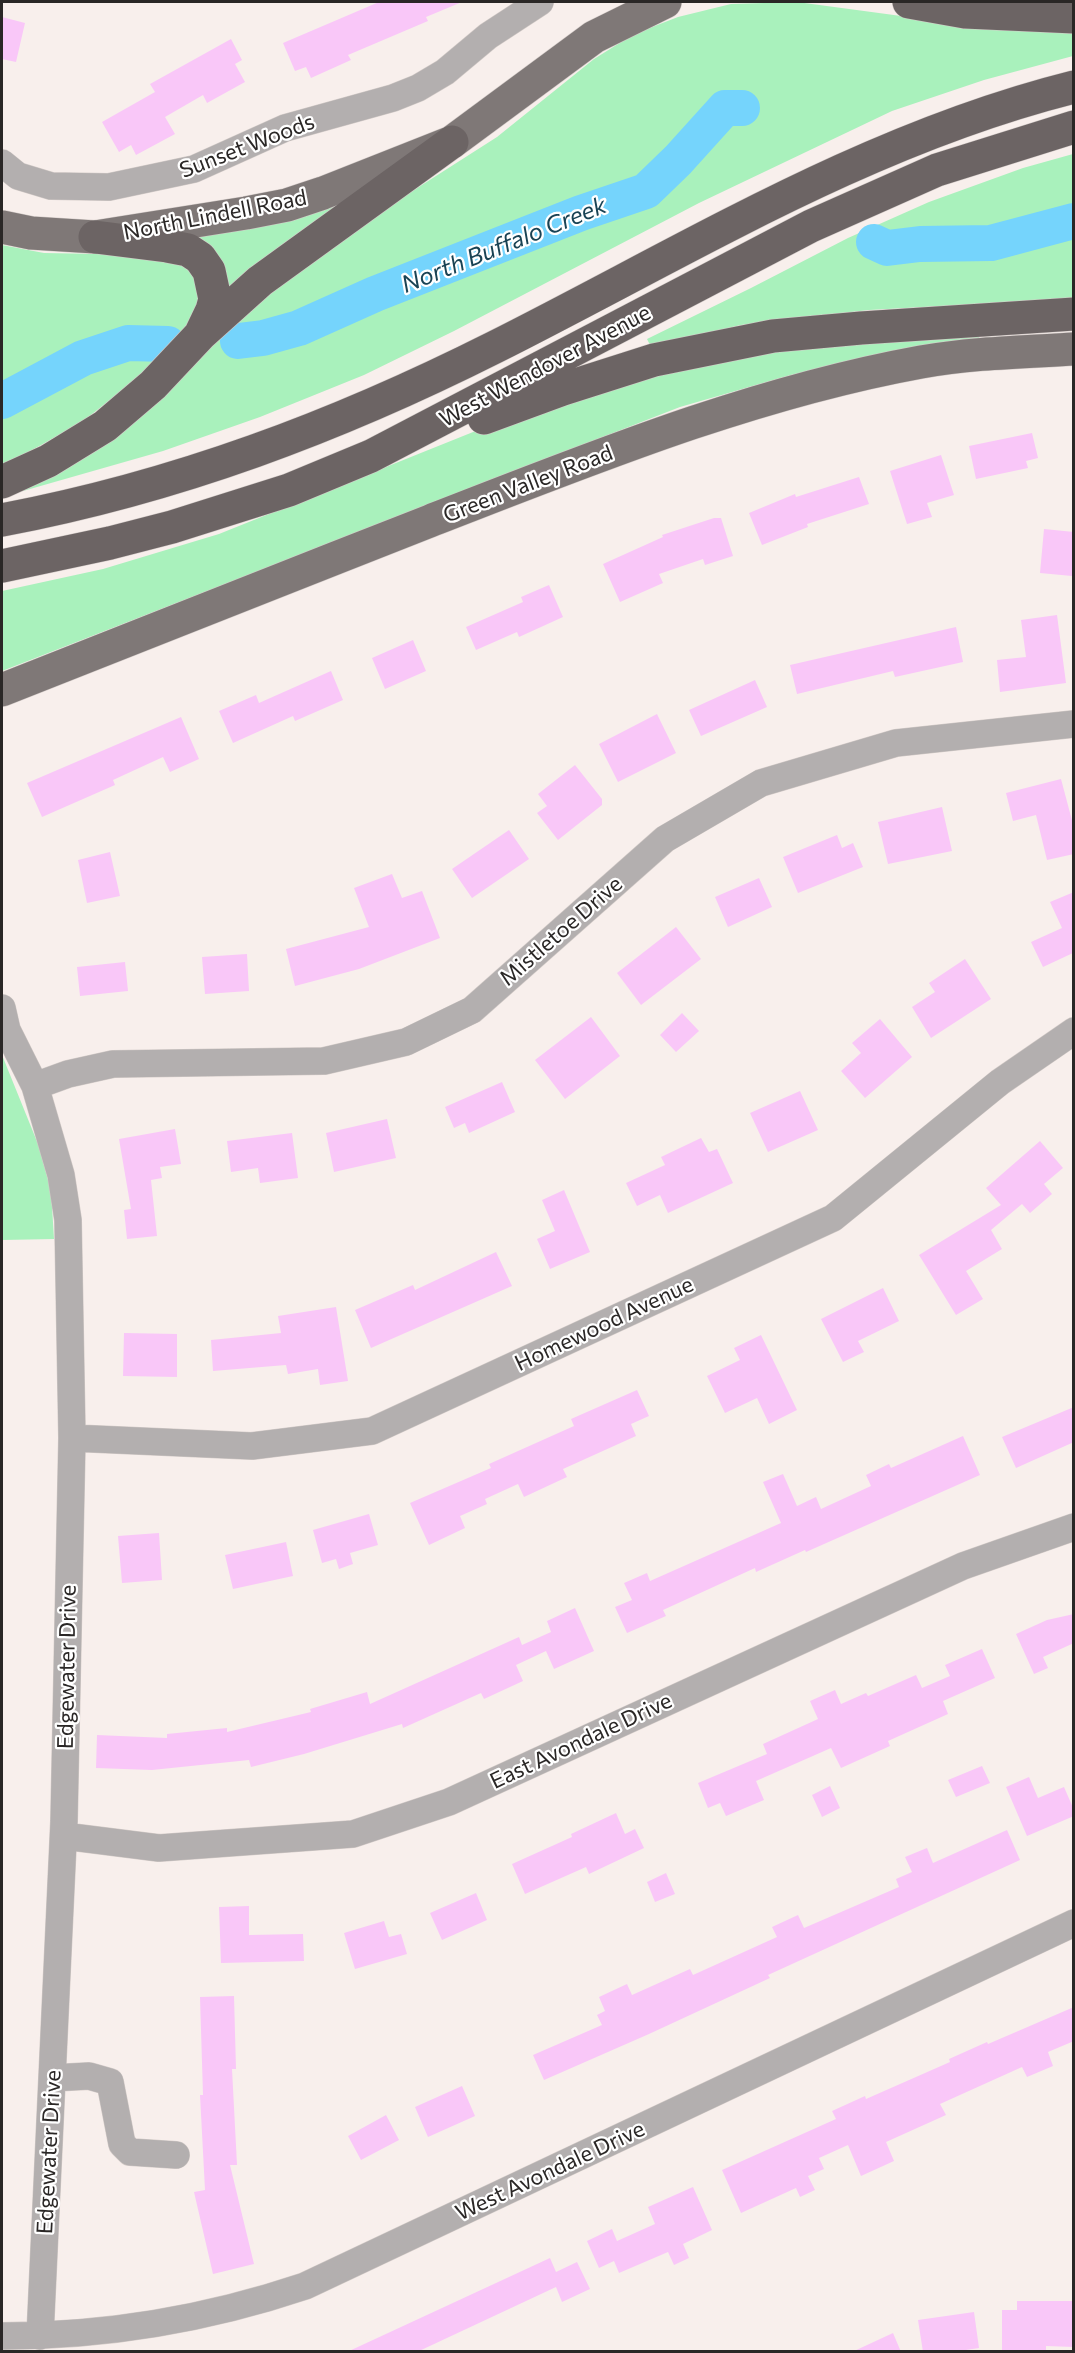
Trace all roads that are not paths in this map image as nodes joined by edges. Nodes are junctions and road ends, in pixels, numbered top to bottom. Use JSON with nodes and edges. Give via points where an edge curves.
{"nodes":[{"id":1,"x":540,"y":2,"type":"edge"},
{"id":2,"x":665,"y":2,"type":"edge"},
{"id":3,"x":909,"y":2,"type":"edge"},
{"id":4,"x":1074,"y":17,"type":"edge"},
{"id":5,"x":1074,"y":87,"type":"edge"},
{"id":6,"x":1074,"y":127,"type":"edge"},
{"id":7,"x":452,"y":142,"type":"junction"},
{"id":8,"x":2,"y":163,"type":"edge"},
{"id":9,"x":2,"y":227,"type":"edge"},
{"id":10,"x":95,"y":237,"type":"junction"},
{"id":11,"x":1074,"y":314,"type":"edge"},
{"id":12,"x":201,"y":334,"type":"junction"},
{"id":13,"x":1074,"y":349,"type":"edge"},
{"id":14,"x":371,"y":456,"type":"junction"},
{"id":15,"x":2,"y":482,"type":"edge"},
{"id":16,"x":2,"y":520,"type":"edge"},
{"id":17,"x":2,"y":566,"type":"edge"},
{"id":18,"x":2,"y":690,"type":"edge"},
{"id":19,"x":1074,"y":724,"type":"edge"},
{"id":20,"x":2,"y":1008,"type":"edge"},
{"id":21,"x":1074,"y":1031,"type":"edge"},
{"id":22,"x":35,"y":1086,"type":"junction"},
{"id":23,"x":72,"y":1438,"type":"junction"},
{"id":24,"x":1074,"y":1527,"type":"edge"},
{"id":25,"x":64,"y":1836,"type":"junction"},
{"id":26,"x":1074,"y":1923,"type":"edge"},
{"id":27,"x":52,"y":2078,"type":"junction"},
{"id":28,"x":176,"y":2155,"type":"dead end"},
{"id":29,"x":2,"y":2336,"type":"edge"},
{"id":30,"x":40,"y":2336,"type":"junction"}],
"edges":[{"from":1,"to":8,"type":"street","name":"Sunset Woods","via":[[418,88],[285,128],[194,169],[109,187],[51,186],[18,176]]},
{"from":2,"to":7,"type":"main road","name":"North Lindell Road","via":[[594,37]]},
{"from":3,"to":4,"type":"highway","via":[[965,12]]},
{"from":5,"to":16,"type":"highway","name":"West Wendover Avenue","via":[[983,112],[844,169],[494,347],[330,422],[200,471]]},
{"from":6,"to":14,"type":"highway","name":"West Wendover Avenue","via":[[937,170],[821,222]]},
{"from":7,"to":10,"type":"main road","name":"North Lindell Road","via":[[287,205]]},
{"from":7,"to":12,"type":"highway","via":[[260,281]]},
{"from":9,"to":10,"type":"main road","name":"North Lindell Road","via":[[39,234]]},
{"from":10,"to":12,"type":"highway","via":[[188,250],[200,258],[209,271],[215,298]]},
{"from":11,"to":14,"type":"highway","via":[[773,336],[654,360]]},
{"from":12,"to":15,"type":"highway","via":[[153,385],[105,426],[48,461]]},
{"from":13,"to":18,"type":"main road","name":"Green Valley Road","via":[[923,362],[718,414],[550,474]]},
{"from":14,"to":17,"type":"highway","name":"West Wendover Avenue","via":[[289,490],[183,524]]},
{"from":19,"to":22,"type":"street","name":"Mistletoe Drive","via":[[896,743],[761,783],[665,839],[472,1010],[406,1042],[324,1061],[112,1064]]},
{"from":20,"to":22,"type":"street","name":"Edgewater Drive","via":[[8,1030]]},
{"from":21,"to":23,"type":"street","name":"Homewood Avenue","via":[[1000,1082],[833,1218],[372,1431],[252,1446]]},
{"from":22,"to":23,"type":"street","name":"Edgewater Drive","via":[[61,1175],[68,1220]]},
{"from":23,"to":25,"type":"street","name":"Edgewater Drive"},
{"from":24,"to":25,"type":"street","name":"East Avondale Drive","via":[[963,1566],[449,1802],[353,1834],[159,1848]]},
{"from":25,"to":27,"type":"street","name":"Edgewater Drive"},
{"from":26,"to":30,"type":"street","name":"West Avondale Drive","via":[[305,2286],[172,2322]]},
{"from":27,"to":28,"type":"street","via":[[89,2076],[110,2082],[122,2144],[130,2152]]},
{"from":27,"to":30,"type":"street","name":"Edgewater Drive"},
{"from":29,"to":30,"type":"street","name":"West Avondale Drive"}]}
